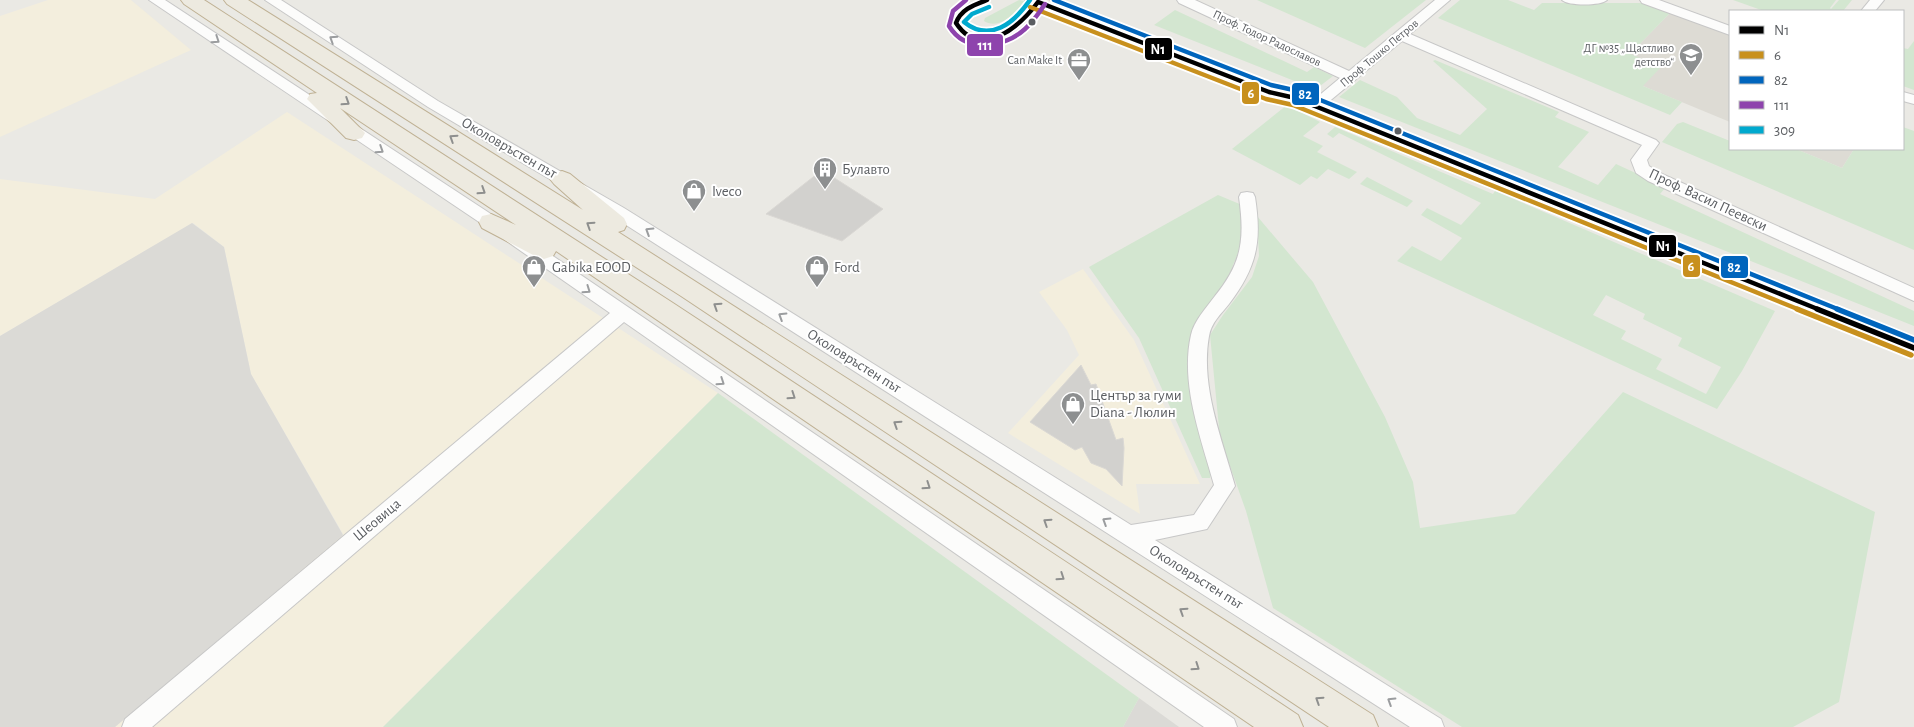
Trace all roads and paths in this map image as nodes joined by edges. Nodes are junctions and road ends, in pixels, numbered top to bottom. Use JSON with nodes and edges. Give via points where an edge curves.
{"nodes":[{"id":1,"x":156,"y":0,"type":"edge"},
{"id":2,"x":191,"y":0,"type":"edge"},
{"id":3,"x":234,"y":0,"type":"edge"},
{"id":4,"x":272,"y":0,"type":"edge"},
{"id":5,"x":1069,"y":0,"type":"edge"},
{"id":6,"x":1184,"y":0,"type":"edge"},
{"id":7,"x":1443,"y":0,"type":"edge"},
{"id":8,"x":1569,"y":0,"type":"edge"},
{"id":9,"x":1600,"y":0,"type":"edge"},
{"id":10,"x":1647,"y":0,"type":"edge"},
{"id":11,"x":1877,"y":0,"type":"edge"},
{"id":12,"x":1037,"y":1,"type":"edge"},
{"id":13,"x":1869,"y":10,"type":"edge"},
{"id":14,"x":1729,"y":31,"type":"edge"},
{"id":15,"x":1401,"y":35,"type":"junction"},
{"id":16,"x":262,"y":46,"type":"junction"},
{"id":17,"x":308,"y":46,"type":"junction"},
{"id":18,"x":1350,"y":76,"type":"junction"},
{"id":19,"x":1295,"y":98,"type":"junction"},
{"id":20,"x":433,"y":104,"type":"junction"},
{"id":21,"x":1315,"y":106,"type":"junction"},
{"id":22,"x":354,"y":133,"type":"junction"},
{"id":23,"x":562,"y":179,"type":"junction"},
{"id":24,"x":1247,"y":197,"type":"dead end"},
{"id":25,"x":490,"y":222,"type":"junction"},
{"id":26,"x":690,"y":289,"type":"junction"},
{"id":27,"x":1914,"y":295,"type":"edge"},
{"id":28,"x":664,"y":310,"type":"junction"},
{"id":29,"x":622,"y":314,"type":"junction"},
{"id":30,"x":1914,"y":348,"type":"edge"},
{"id":31,"x":1129,"y":535,"type":"junction"},
{"id":32,"x":134,"y":727,"type":"edge"},
{"id":33,"x":1225,"y":727,"type":"edge"},
{"id":34,"x":1286,"y":727,"type":"edge"},
{"id":35,"x":1360,"y":727,"type":"edge"},
{"id":36,"x":1432,"y":727,"type":"edge"}],
"edges":[{"from":1,"to":22,"type":"street","one_way":true},
{"from":2,"to":16,"type":"highway"},
{"from":3,"to":17,"type":"highway","name":"Околовръстен път"},
{"from":20,"to":4,"type":"street","name":"Околовръстен път","one_way":true},
{"from":5,"to":19,"type":"main road","via":[[1273,84]]},
{"from":6,"to":18,"type":"street","name":"Проф. Тодор Радославов"},
{"from":7,"to":15,"type":"street","name":"Проф. Тошко Петров"},
{"from":8,"to":9,"type":"street"},
{"from":10,"to":14,"type":"street"},
{"from":11,"to":13,"type":"street"},
{"from":12,"to":19,"type":"main road","via":[[1269,92]]},
{"from":15,"to":18,"type":"street","name":"Проф. Тошко Петров"},
{"from":15,"to":27,"type":"street","name":"Проф. Васил Пеевски","via":[[1652,143],[1639,160],[1642,169],[1654,177]]},
{"from":16,"to":22,"type":"highway"},
{"from":16,"to":28,"type":"highway","one_way":true},
{"from":17,"to":20,"type":"highway"},
{"from":26,"to":17,"type":"highway","name":"Околовръстен път","one_way":true},
{"from":18,"to":21,"type":"street","name":"Проф. Тошко Петров"},
{"from":19,"to":21,"type":"main road"},
{"from":20,"to":23,"type":"street","name":"Околовръстен път"},
{"from":21,"to":30,"type":"main road"},
{"from":22,"to":25,"type":"street","one_way":true},
{"from":23,"to":26,"type":"highway"},
{"from":31,"to":23,"type":"street","name":"Околовръстен път","one_way":true},
{"from":24,"to":31,"type":"street","via":[[1252,226],[1249,256],[1200,334],[1199,388],[1225,486],[1200,522]]},
{"from":25,"to":28,"type":"highway"},
{"from":25,"to":29,"type":"street","one_way":true},
{"from":35,"to":26,"type":"highway","name":"Околовръстен път","one_way":true},
{"from":28,"to":34,"type":"highway","one_way":true},
{"from":29,"to":32,"type":"street","name":"Шеовица"},
{"from":29,"to":33,"type":"street","one_way":true},
{"from":36,"to":31,"type":"street","name":"Околовръстен път","one_way":true}]}
